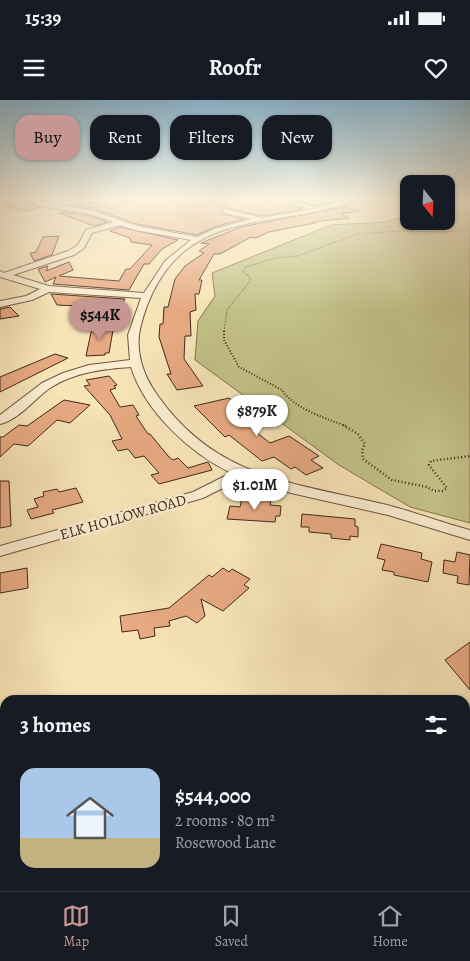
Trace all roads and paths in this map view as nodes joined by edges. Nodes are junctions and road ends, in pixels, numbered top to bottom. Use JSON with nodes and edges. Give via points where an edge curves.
{"nodes":[{"id":1,"x":87,"y":236,"type":"edge"},
{"id":2,"x":183,"y":236,"type":"edge"},
{"id":3,"x":206,"y":236,"type":"edge"},
{"id":4,"x":347,"y":236,"type":"edge"},
{"id":5,"x":198,"y":239,"type":"junction"},
{"id":6,"x":2,"y":275,"type":"edge"},
{"id":7,"x":48,"y":289,"type":"junction"},
{"id":8,"x":146,"y":296,"type":"junction"},
{"id":9,"x":0,"y":304,"type":"edge"},
{"id":10,"x":135,"y":363,"type":"junction"},
{"id":11,"x":0,"y":420,"type":"edge"},
{"id":12,"x":470,"y":456,"type":"edge"},
{"id":13,"x":242,"y":473,"type":"junction"},
{"id":14,"x":470,"y":535,"type":"edge"},
{"id":15,"x":0,"y":551,"type":"edge"}],
"edges":[{"from":1,"to":6,"type":"street","via":[[81,246],[66,256]]},
{"from":2,"to":5,"type":"street"},
{"from":3,"to":5,"type":"street"},
{"from":4,"to":12,"type":"path","via":[[298,256],[275,258],[246,267],[243,272],[250,281],[225,316],[227,324],[223,334],[235,361],[243,370],[282,390],[285,396],[312,414],[344,424],[358,434],[365,444],[363,459],[386,478],[443,491],[447,488],[429,466],[431,461]]},
{"from":5,"to":8,"type":"street","via":[[183,248],[169,263]]},
{"from":6,"to":7,"type":"street"},
{"from":7,"to":8,"type":"street"},
{"from":7,"to":9,"type":"street","via":[[29,298]]},
{"from":8,"to":10,"type":"street","via":[[135,328]]},
{"from":10,"to":11,"type":"street","via":[[90,369],[62,378]]},
{"from":10,"to":13,"type":"street","via":[[150,394],[171,420],[206,452]]},
{"from":13,"to":14,"type":"street","via":[[289,489],[384,509]]},
{"from":13,"to":15,"type":"street","name":"ELK HOLLOW ROAD","via":[[198,495]]}]}
